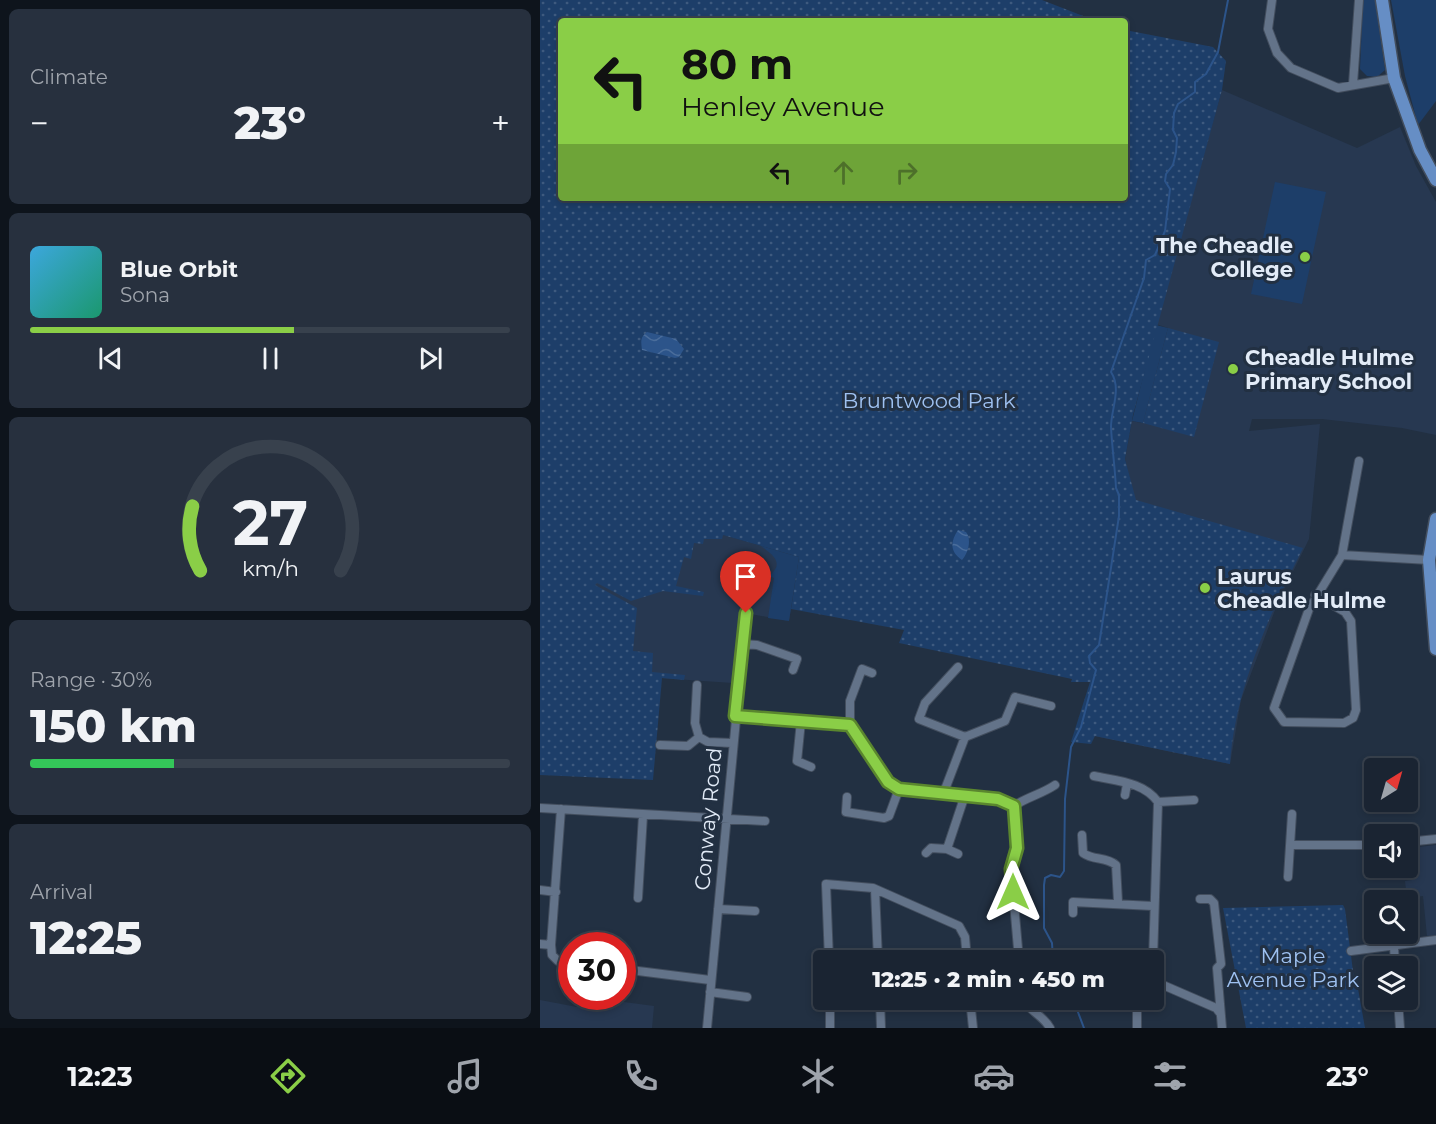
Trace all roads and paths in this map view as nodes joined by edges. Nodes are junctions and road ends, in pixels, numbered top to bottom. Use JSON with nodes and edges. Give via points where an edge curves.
{"nodes":[{"id":1,"x":1272,"y":0,"type":"edge"},
{"id":2,"x":1359,"y":0,"type":"edge"},
{"id":3,"x":1382,"y":0,"type":"edge"},
{"id":4,"x":1394,"y":78,"type":"junction"},
{"id":5,"x":1353,"y":84,"type":"junction"},
{"id":6,"x":1436,"y":180,"type":"edge"},
{"id":7,"x":1359,"y":461,"type":"dead end"},
{"id":8,"x":1436,"y":519,"type":"edge"},
{"id":9,"x":1342,"y":555,"type":"junction"},
{"id":10,"x":1429,"y":560,"type":"junction"},
{"id":11,"x":1315,"y":595,"type":"junction"},
{"id":12,"x":1434,"y":611,"type":"edge"},
{"id":13,"x":746,"y":613,"type":"dead end"},
{"id":14,"x":742,"y":644,"type":"junction"},
{"id":15,"x":1436,"y":649,"type":"edge"},
{"id":16,"x":958,"y":667,"type":"dead end"},
{"id":17,"x":793,"y":670,"type":"dead end"},
{"id":18,"x":872,"y":673,"type":"dead end"},
{"id":19,"x":697,"y":686,"type":"dead end"},
{"id":20,"x":1051,"y":706,"type":"dead end"},
{"id":21,"x":735,"y":716,"type":"junction"},
{"id":22,"x":801,"y":721,"type":"junction"},
{"id":23,"x":850,"y":725,"type":"junction"},
{"id":24,"x":699,"y":737,"type":"junction"},
{"id":25,"x":965,"y":737,"type":"junction"},
{"id":26,"x":732,"y":743,"type":"junction"},
{"id":27,"x":660,"y":745,"type":"dead end"},
{"id":28,"x":811,"y":767,"type":"dead end"},
{"id":29,"x":1094,"y":776,"type":"dead end"},
{"id":30,"x":1126,"y":784,"type":"junction"},
{"id":31,"x":1056,"y":785,"type":"dead end"},
{"id":32,"x":899,"y":789,"type":"junction"},
{"id":33,"x":944,"y":792,"type":"junction"},
{"id":34,"x":965,"y":795,"type":"junction"},
{"id":35,"x":1125,"y":795,"type":"dead end"},
{"id":36,"x":847,"y":797,"type":"dead end"},
{"id":37,"x":1194,"y":800,"type":"dead end"},
{"id":38,"x":1158,"y":802,"type":"junction"},
{"id":39,"x":1014,"y":806,"type":"junction"},
{"id":40,"x":540,"y":808,"type":"edge"},
{"id":41,"x":561,"y":809,"type":"junction"},
{"id":42,"x":643,"y":814,"type":"junction"},
{"id":43,"x":1292,"y":814,"type":"dead end"},
{"id":44,"x":727,"y":818,"type":"junction"},
{"id":45,"x":765,"y":821,"type":"dead end"},
{"id":46,"x":1082,"y":835,"type":"dead end"},
{"id":47,"x":1436,"y":839,"type":"edge"},
{"id":48,"x":1418,"y":841,"type":"edge"},
{"id":49,"x":1291,"y":845,"type":"junction"},
{"id":50,"x":1364,"y":845,"type":"edge"},
{"id":51,"x":947,"y":849,"type":"junction"},
{"id":52,"x":926,"y":853,"type":"dead end"},
{"id":53,"x":958,"y":854,"type":"dead end"},
{"id":54,"x":1288,"y":878,"type":"dead end"},
{"id":55,"x":875,"y":889,"type":"junction"},
{"id":56,"x":540,"y":891,"type":"edge"},
{"id":57,"x":556,"y":892,"type":"junction"},
{"id":58,"x":638,"y":898,"type":"dead end"},
{"id":59,"x":1200,"y":899,"type":"dead end"},
{"id":60,"x":1118,"y":902,"type":"junction"},
{"id":61,"x":1153,"y":906,"type":"junction"},
{"id":62,"x":718,"y":909,"type":"junction"},
{"id":63,"x":755,"y":911,"type":"dead end"},
{"id":64,"x":1073,"y":914,"type":"dead end"},
{"id":65,"x":1436,"y":940,"type":"edge"},
{"id":66,"x":540,"y":945,"type":"edge"},
{"id":67,"x":551,"y":945,"type":"junction"},
{"id":68,"x":1394,"y":946,"type":"junction"},
{"id":69,"x":829,"y":950,"type":"edge"},
{"id":70,"x":878,"y":950,"type":"edge"},
{"id":71,"x":966,"y":950,"type":"edge"},
{"id":72,"x":1018,"y":950,"type":"edge"},
{"id":73,"x":1153,"y":950,"type":"edge"},
{"id":74,"x":1351,"y":951,"type":"dead end"},
{"id":75,"x":1394,"y":956,"type":"edge"},
{"id":76,"x":558,"y":961,"type":"edge"},
{"id":77,"x":636,"y":971,"type":"edge"},
{"id":78,"x":710,"y":980,"type":"junction"},
{"id":79,"x":1164,"y":985,"type":"edge"},
{"id":80,"x":710,"y":992,"type":"junction"},
{"id":81,"x":747,"y":997,"type":"dead end"},
{"id":82,"x":830,"y":1010,"type":"edge"},
{"id":83,"x":880,"y":1010,"type":"edge"},
{"id":84,"x":971,"y":1010,"type":"edge"},
{"id":85,"x":1030,"y":1010,"type":"edge"},
{"id":86,"x":1137,"y":1010,"type":"edge"},
{"id":87,"x":1399,"y":1010,"type":"edge"},
{"id":88,"x":1220,"y":1013,"type":"junction"},
{"id":89,"x":706,"y":1028,"type":"edge"},
{"id":90,"x":830,"y":1028,"type":"edge"},
{"id":91,"x":881,"y":1028,"type":"edge"},
{"id":92,"x":973,"y":1028,"type":"edge"},
{"id":93,"x":1050,"y":1028,"type":"edge"},
{"id":94,"x":1137,"y":1028,"type":"edge"},
{"id":95,"x":1222,"y":1028,"type":"edge"},
{"id":96,"x":1400,"y":1028,"type":"edge"}],
"edges":[{"from":1,"to":5,"type":"street","via":[[1268,29],[1277,53],[1291,68],[1338,88]]},
{"from":2,"to":5,"type":"street"},
{"from":3,"to":4,"type":"main road"},
{"from":4,"to":5,"type":"street"},
{"from":4,"to":6,"type":"main road","via":[[1420,150]]},
{"from":7,"to":9,"type":"street"},
{"from":8,"to":10,"type":"main road"},
{"from":9,"to":10,"type":"street"},
{"from":9,"to":11,"type":"street"},
{"from":10,"to":12,"type":"main road"},
{"from":11,"to":11,"type":"street","via":[[1274,708],[1284,722],[1344,723],[1353,718],[1356,710],[1351,621],[1345,612]]},
{"from":12,"to":15,"type":"main road"},
{"from":13,"to":14,"type":"street","name":"Conway Road"},
{"from":14,"to":17,"type":"street","via":[[797,659]]},
{"from":14,"to":21,"type":"street","name":"Conway Road"},
{"from":16,"to":25,"type":"street","via":[[925,703],[919,719]]},
{"from":18,"to":23,"type":"street","via":[[862,669],[850,700]]},
{"from":19,"to":24,"type":"street","via":[[694,723]]},
{"from":20,"to":25,"type":"street","via":[[1015,697],[1005,721]]},
{"from":21,"to":22,"type":"street"},
{"from":21,"to":26,"type":"street","name":"Conway Road"},
{"from":22,"to":23,"type":"street"},
{"from":22,"to":28,"type":"street","via":[[797,761]]},
{"from":23,"to":32,"type":"street","via":[[888,782]]},
{"from":24,"to":26,"type":"street","via":[[708,742]]},
{"from":24,"to":27,"type":"street","via":[[688,746]]},
{"from":25,"to":33,"type":"street"},
{"from":26,"to":44,"type":"street","name":"Conway Road"},
{"from":29,"to":30,"type":"street"},
{"from":30,"to":35,"type":"street"},
{"from":30,"to":38,"type":"street","via":[[1151,792]]},
{"from":31,"to":39,"type":"street"},
{"from":32,"to":33,"type":"street"},
{"from":32,"to":36,"type":"street","via":[[889,816],[884,818],[846,812]]},
{"from":33,"to":34,"type":"street"},
{"from":34,"to":39,"type":"street","via":[[998,799]]},
{"from":34,"to":51,"type":"street"},
{"from":37,"to":38,"type":"street"},
{"from":38,"to":61,"type":"street"},
{"from":39,"to":72,"type":"street","via":[[1017,848],[1011,869]]},
{"from":40,"to":41,"type":"street"},
{"from":41,"to":42,"type":"street"},
{"from":41,"to":57,"type":"street"},
{"from":42,"to":44,"type":"street"},
{"from":42,"to":58,"type":"street"},
{"from":43,"to":49,"type":"street"},
{"from":44,"to":45,"type":"street"},
{"from":44,"to":62,"type":"street","name":"Conway Road"},
{"from":46,"to":60,"type":"street","via":[[1083,854],[1089,858],[1108,858],[1116,865]]},
{"from":47,"to":48,"type":"street"},
{"from":49,"to":50,"type":"street"},
{"from":49,"to":54,"type":"street"},
{"from":51,"to":52,"type":"street","via":[[931,848]]},
{"from":51,"to":53,"type":"street"},
{"from":55,"to":69,"type":"street","via":[[826,884]]},
{"from":55,"to":70,"type":"street"},
{"from":55,"to":71,"type":"street","via":[[959,926]]},
{"from":56,"to":57,"type":"street"},
{"from":57,"to":67,"type":"street"},
{"from":59,"to":88,"type":"street","via":[[1214,903],[1221,964],[1217,968]]},
{"from":60,"to":61,"type":"street"},
{"from":60,"to":64,"type":"street","via":[[1073,902]]},
{"from":61,"to":73,"type":"street"},
{"from":62,"to":63,"type":"street"},
{"from":62,"to":78,"type":"street","name":"Conway Road"},
{"from":65,"to":68,"type":"street"},
{"from":66,"to":67,"type":"street"},
{"from":67,"to":76,"type":"street","via":[[552,955]]},
{"from":68,"to":74,"type":"street"},
{"from":68,"to":75,"type":"street"},
{"from":77,"to":78,"type":"street"},
{"from":78,"to":80,"type":"street","name":"Conway Road"},
{"from":79,"to":88,"type":"street"},
{"from":80,"to":81,"type":"street"},
{"from":80,"to":89,"type":"street","name":"Conway Road"},
{"from":82,"to":90,"type":"street"},
{"from":83,"to":91,"type":"street"},
{"from":84,"to":92,"type":"street"},
{"from":85,"to":93,"type":"street","via":[[1044,1018]]},
{"from":86,"to":94,"type":"street"},
{"from":87,"to":96,"type":"street"},
{"from":88,"to":95,"type":"street"}]}
